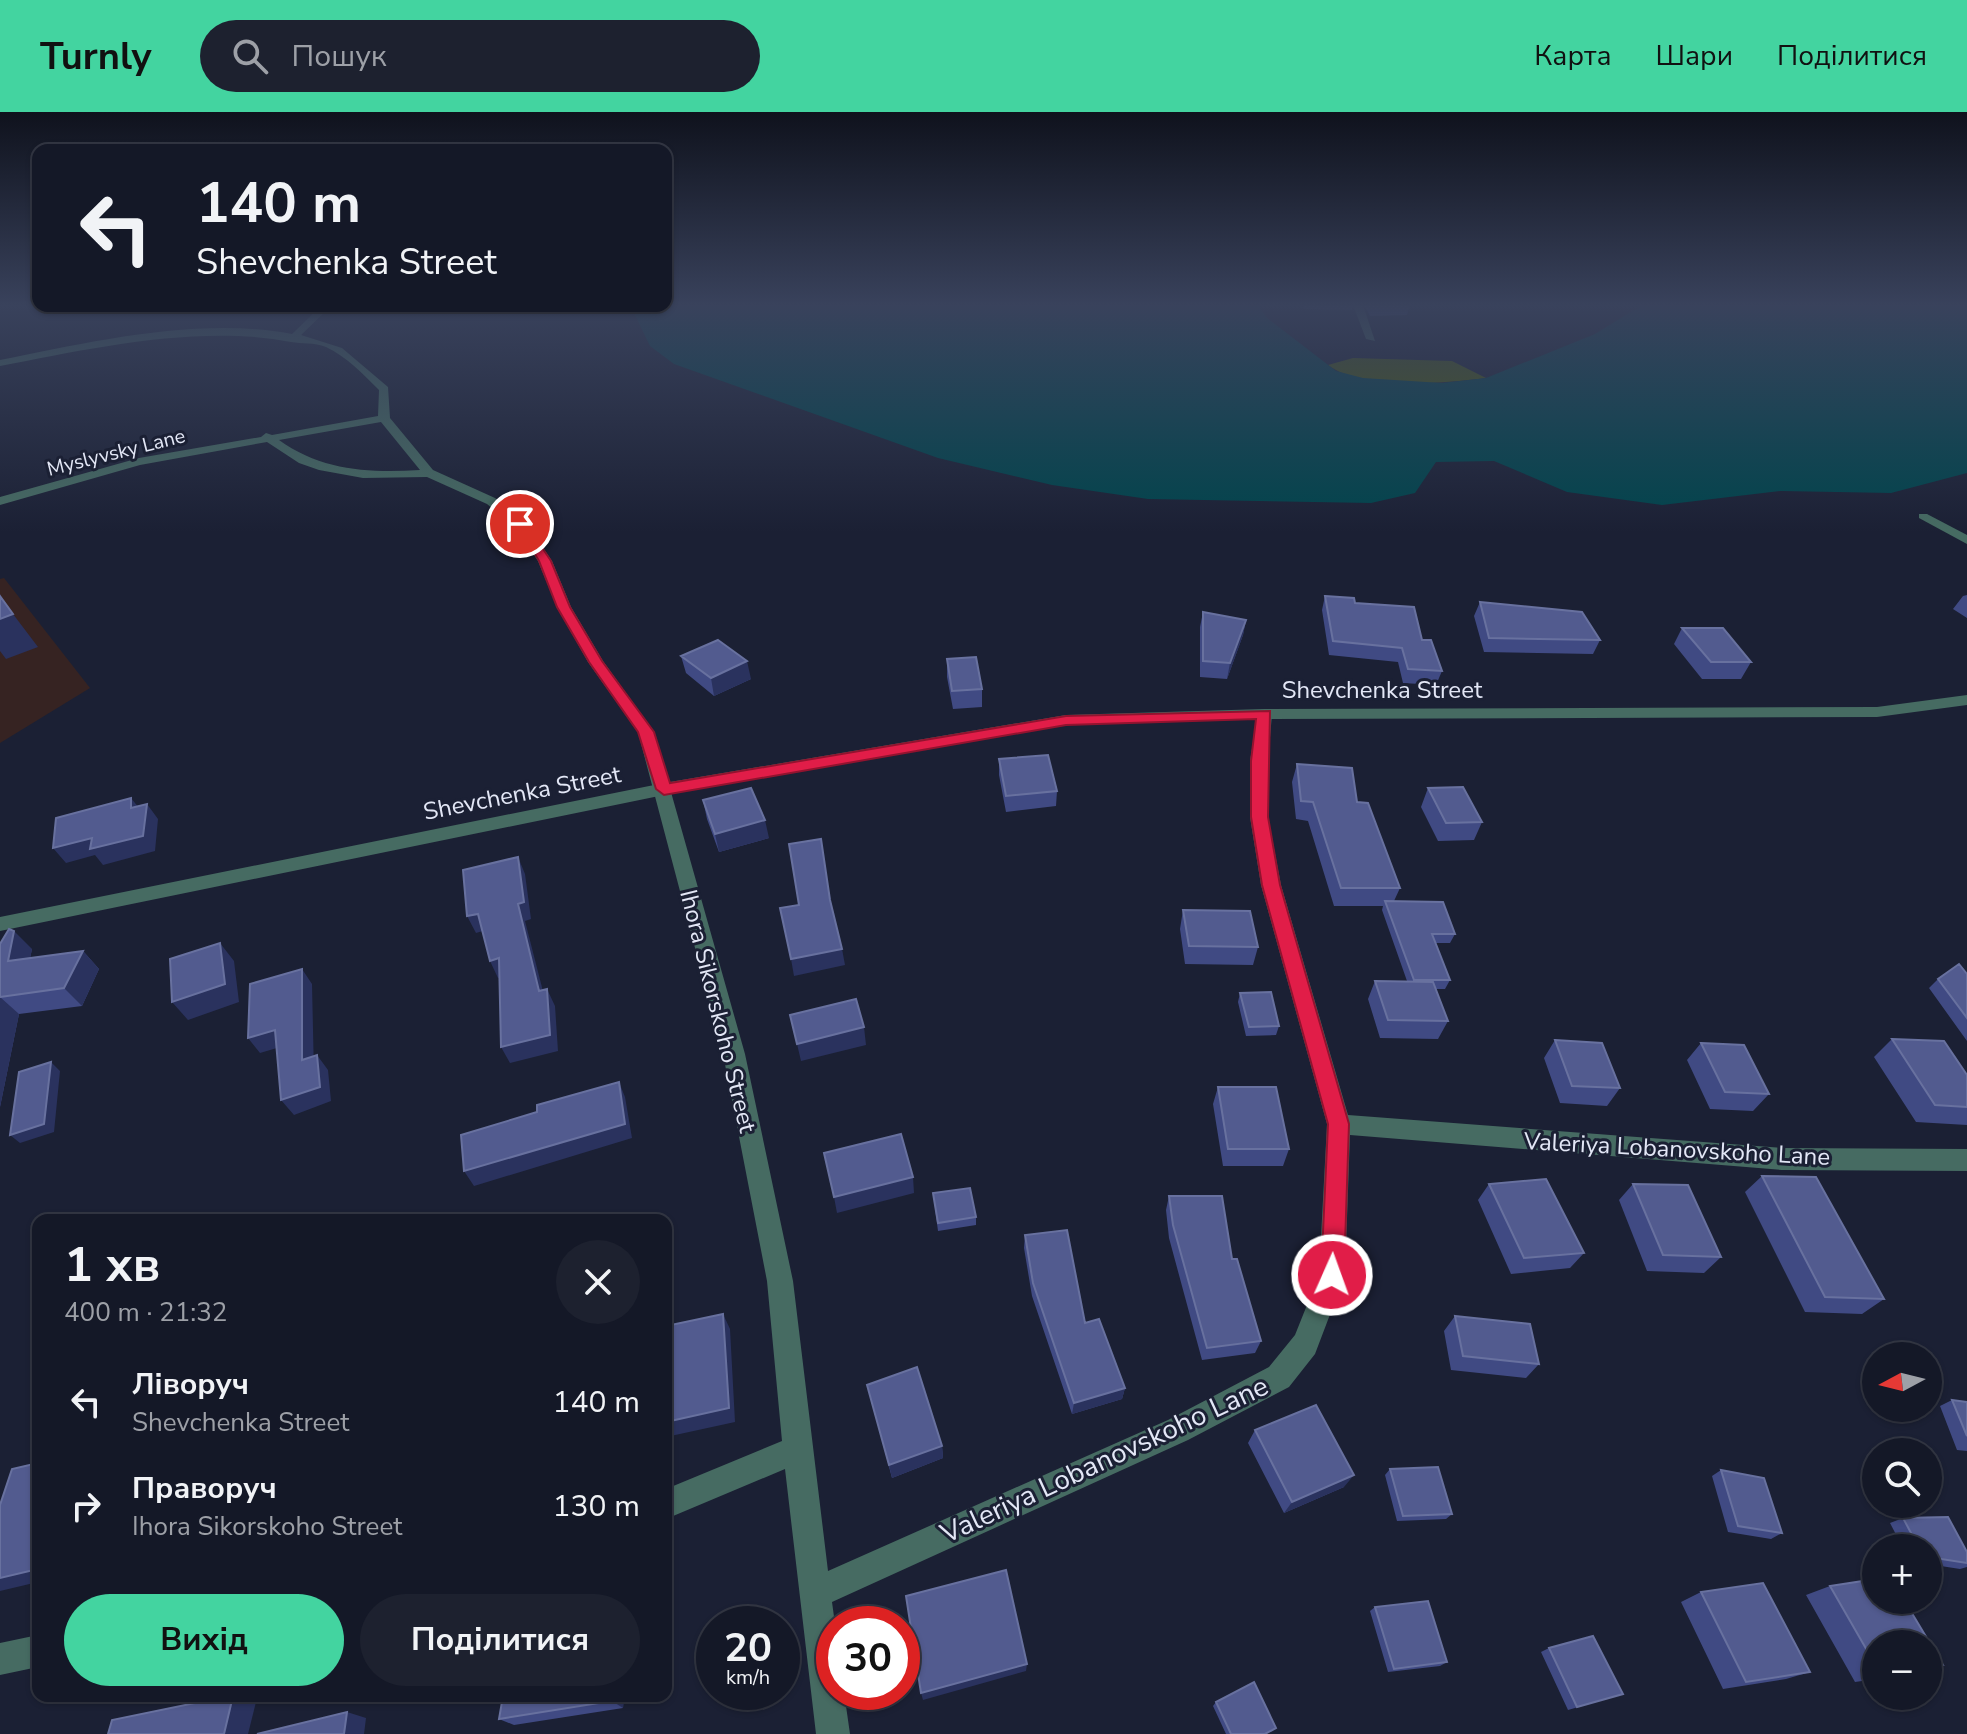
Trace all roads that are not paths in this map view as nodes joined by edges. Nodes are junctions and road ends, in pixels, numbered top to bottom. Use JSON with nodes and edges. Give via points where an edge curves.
{"nodes":[{"id":1,"x":375,"y":381,"type":"edge"},
{"id":2,"x":384,"y":418,"type":"junction"},
{"id":3,"x":266,"y":436,"type":"junction"},
{"id":4,"x":429,"y":473,"type":"junction"},
{"id":5,"x":0,"y":501,"type":"edge"},
{"id":6,"x":1923,"y":516,"type":"dead end"},
{"id":7,"x":1967,"y":540,"type":"edge"},
{"id":8,"x":1967,"y":700,"type":"edge"},
{"id":9,"x":1264,"y":714,"type":"junction"},
{"id":10,"x":664,"y":789,"type":"junction"},
{"id":11,"x":0,"y":924,"type":"edge"},
{"id":12,"x":1339,"y":1124,"type":"junction"},
{"id":13,"x":1967,"y":1160,"type":"edge"},
{"id":14,"x":797,"y":1449,"type":"junction"},
{"id":15,"x":672,"y":1501,"type":"edge"},
{"id":16,"x":818,"y":1592,"type":"junction"},
{"id":17,"x":32,"y":1652,"type":"edge"},
{"id":18,"x":0,"y":1659,"type":"edge"},
{"id":19,"x":833,"y":1734,"type":"edge"}],
"edges":[{"from":1,"to":2,"type":"street","name":"Ihora Sikorskoho Street","via":[[384,389]]},
{"from":2,"to":3,"type":"street","name":"Myslyvsky Lane"},
{"from":2,"to":4,"type":"street","name":"Ihora Sikorskoho Street"},
{"from":3,"to":4,"type":"street","name":"Ihora Sikorskoho Street","via":[[290,456],[327,471]]},
{"from":3,"to":5,"type":"street","name":"Myslyvsky Lane","via":[[139,462]]},
{"from":4,"to":10,"type":"street","name":"Ihora Sikorskoho Street","via":[[491,501],[520,524],[545,561],[596,662],[646,732]]},
{"from":6,"to":7,"type":"lane"},
{"from":8,"to":9,"type":"street","name":"Shevchenka Street","via":[[1877,712]]},
{"from":9,"to":10,"type":"street","name":"Shevchenka Street","via":[[1066,720]]},
{"from":9,"to":12,"type":"street","name":"Valeriya Lobanovskoho Lane","via":[[1259,817],[1271,885]]},
{"from":10,"to":11,"type":"street","name":"Shevchenka Street"},
{"from":10,"to":14,"type":"street","name":"Ihora Sikorskoho Street","via":[[734,1054],[780,1281]]},
{"from":12,"to":13,"type":"street","name":"Valeriya Lobanovskoho Lane","via":[[1782,1159]]},
{"from":12,"to":16,"type":"street","name":"Valeriya Lobanovskoho Lane","via":[[1332,1275],[1305,1344],[1279,1377],[1178,1430]]},
{"from":14,"to":15,"type":"street"},
{"from":14,"to":16,"type":"street","name":"Ihora Sikorskoho Street"},
{"from":16,"to":19,"type":"street","name":"Ihora Sikorskoho Street"},
{"from":17,"to":18,"type":"street"}]}
